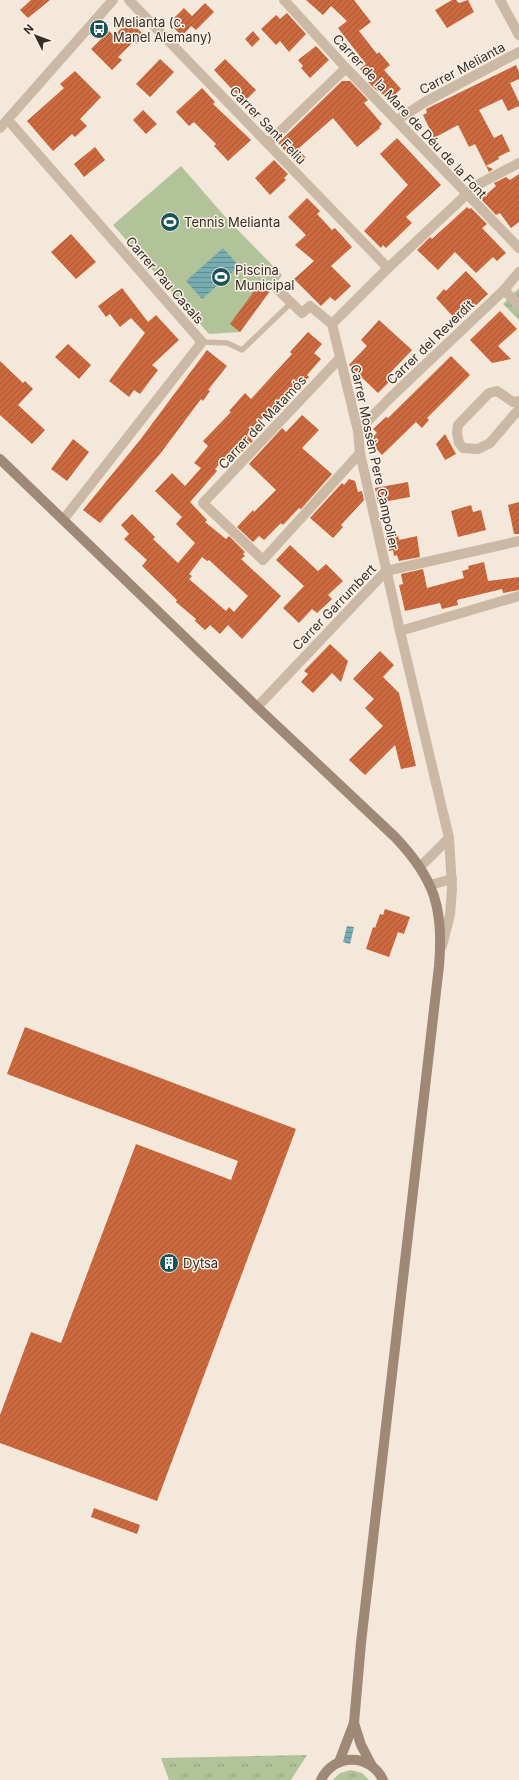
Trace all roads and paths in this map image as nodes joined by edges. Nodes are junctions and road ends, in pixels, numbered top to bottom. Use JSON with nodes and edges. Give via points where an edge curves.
{"nodes":[{"id":1,"x":113,"y":0,"type":"edge"},
{"id":2,"x":129,"y":0,"type":"edge"},
{"id":3,"x":284,"y":0,"type":"edge"},
{"id":4,"x":500,"y":0,"type":"edge"},
{"id":5,"x":519,"y":35,"type":"edge"},
{"id":6,"x":519,"y":52,"type":"edge"},
{"id":7,"x":346,"y":68,"type":"junction"},
{"id":8,"x":8,"y":120,"type":"junction"},
{"id":9,"x":397,"y":120,"type":"junction"},
{"id":10,"x":0,"y":128,"type":"edge"},
{"id":11,"x":268,"y":143,"type":"junction"},
{"id":12,"x":519,"y":163,"type":"edge"},
{"id":13,"x":466,"y":195,"type":"junction"},
{"id":14,"x":519,"y":248,"type":"edge"},
{"id":15,"x":388,"y":268,"type":"junction"},
{"id":16,"x":519,"y":272,"type":"edge"},
{"id":17,"x":276,"y":288,"type":"dead end"},
{"id":18,"x":504,"y":290,"type":"junction"},
{"id":19,"x":291,"y":303,"type":"junction"},
{"id":20,"x":519,"y":305,"type":"edge"},
{"id":21,"x":332,"y":324,"type":"junction"},
{"id":22,"x":202,"y":342,"type":"junction"},
{"id":23,"x":340,"y":358,"type":"junction"},
{"id":24,"x":519,"y":401,"type":"edge"},
{"id":25,"x":519,"y":409,"type":"edge"},
{"id":26,"x":358,"y":431,"type":"junction"},
{"id":27,"x":360,"y":453,"type":"junction"},
{"id":28,"x":0,"y":459,"type":"edge"},
{"id":29,"x":63,"y":520,"type":"junction"},
{"id":30,"x":519,"y":541,"type":"edge"},
{"id":31,"x":386,"y":571,"type":"junction"},
{"id":32,"x":519,"y":596,"type":"edge"},
{"id":33,"x":400,"y":631,"type":"junction"},
{"id":34,"x":257,"y":707,"type":"junction"},
{"id":35,"x":449,"y":838,"type":"junction"},
{"id":36,"x":420,"y":867,"type":"junction"},
{"id":37,"x":452,"y":879,"type":"junction"},
{"id":38,"x":430,"y":885,"type":"junction"},
{"id":39,"x":440,"y":952,"type":"junction"},
{"id":40,"x":354,"y":1723,"type":"junction"},
{"id":41,"x":339,"y":1762,"type":"junction"},
{"id":42,"x":372,"y":1766,"type":"junction"},
{"id":43,"x":321,"y":1780,"type":"edge"},
{"id":44,"x":383,"y":1780,"type":"edge"}],
"edges":[{"from":1,"to":8,"type":"street"},
{"from":2,"to":11,"type":"street","name":"Carrer Sant Feliu"},
{"from":3,"to":7,"type":"street","name":"Carrer de la Mare de Déu de la Font"},
{"from":4,"to":5,"type":"street"},
{"from":6,"to":9,"type":"street","name":"Carrer Melianta","via":[[425,102]]},
{"from":7,"to":9,"type":"street","name":"Carrer de la Mare de Déu de la Font"},
{"from":7,"to":11,"type":"street"},
{"from":8,"to":10,"type":"street"},
{"from":8,"to":22,"type":"street","name":"Carrer Pau Casals"},
{"from":9,"to":13,"type":"street","name":"Carrer de la Mare de Déu de la Font"},
{"from":11,"to":15,"type":"street","name":"Carrer Sant Feliu"},
{"from":12,"to":13,"type":"street","via":[[479,184]]},
{"from":13,"to":14,"type":"street","name":"Carrer de la Mare de Déu de la Font"},
{"from":13,"to":15,"type":"street"},
{"from":15,"to":21,"type":"street"},
{"from":16,"to":18,"type":"street","name":"Carrer del Reverdit"},
{"from":17,"to":19,"type":"street"},
{"from":18,"to":20,"type":"street"},
{"from":18,"to":26,"type":"street","name":"Carrer del Reverdit"},
{"from":19,"to":21,"type":"street","via":[[302,313],[310,306]]},
{"from":19,"to":22,"type":"lane","via":[[242,350],[227,342]]},
{"from":21,"to":23,"type":"street","name":"Carrer Mossèn Pere Campolier"},
{"from":22,"to":29,"type":"street","name":"Carrer Pau Casals"},
{"from":23,"to":26,"type":"street","name":"Carrer Mossèn Pere Campolier"},
{"from":23,"to":27,"type":"street","name":"Carrer del Matamós","via":[[203,503],[263,560]]},
{"from":24,"to":25,"type":"street","via":[[513,402],[497,391],[489,392],[458,425],[459,442],[463,448],[478,449],[490,443]]},
{"from":26,"to":27,"type":"street","name":"Carrer Mossèn Pere Campolier"},
{"from":27,"to":31,"type":"street","name":"Carrer Mossèn Pere Campolier"},
{"from":28,"to":29,"type":"main road"},
{"from":29,"to":34,"type":"main road"},
{"from":30,"to":31,"type":"street","name":"Carrer Garrumbert"},
{"from":31,"to":33,"type":"street","name":"Carrer Mossèn Pere Campolier"},
{"from":31,"to":34,"type":"street","name":"Carrer Garrumbert"},
{"from":32,"to":33,"type":"street"},
{"from":33,"to":35,"type":"street","name":"Carrer Mossèn Pere Campolier"},
{"from":34,"to":36,"type":"main road","via":[[395,837]]},
{"from":35,"to":36,"type":"street"},
{"from":35,"to":37,"type":"street","name":"Carrer Mossèn Pere Campolier"},
{"from":36,"to":38,"type":"main road"},
{"from":37,"to":38,"type":"street"},
{"from":37,"to":39,"type":"street","name":"Carrer Mossèn Pere Campolier","via":[[450,915]]},
{"from":38,"to":39,"type":"main road","via":[[439,915]]},
{"from":39,"to":40,"type":"main road"},
{"from":40,"to":41,"type":"main road"},
{"from":40,"to":42,"type":"main road"},
{"from":41,"to":42,"type":"main road","via":[[356,1760]]},
{"from":41,"to":43,"type":"main road","via":[[326,1771]]},
{"from":42,"to":44,"type":"main road"}]}
